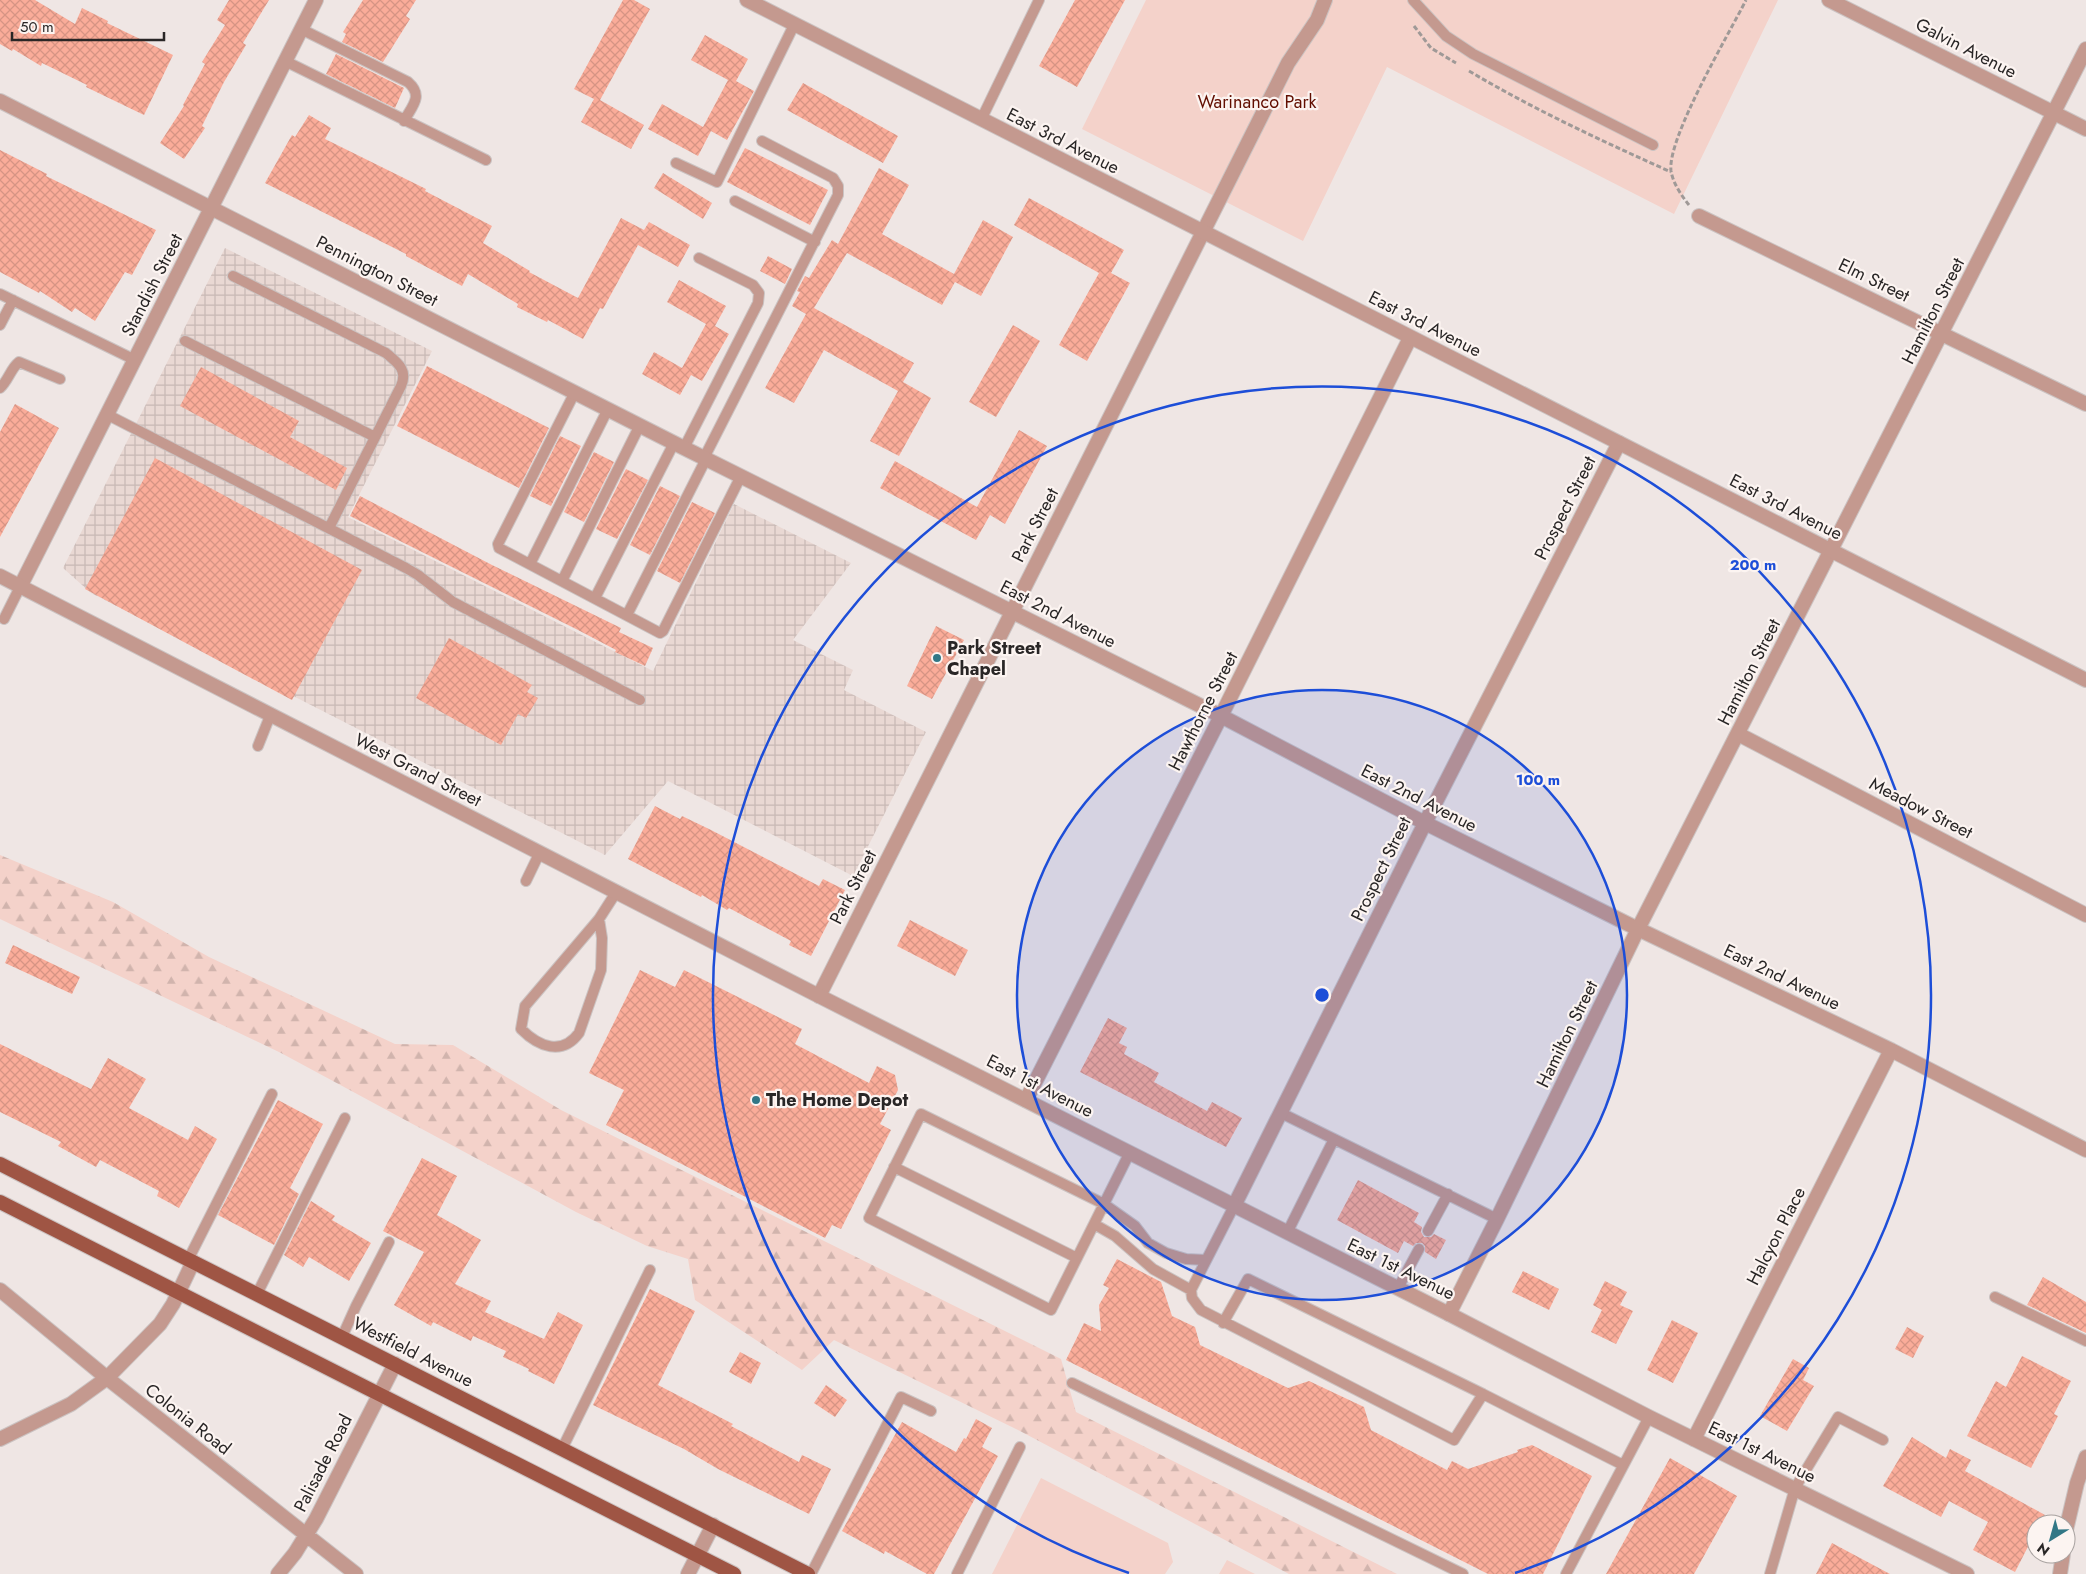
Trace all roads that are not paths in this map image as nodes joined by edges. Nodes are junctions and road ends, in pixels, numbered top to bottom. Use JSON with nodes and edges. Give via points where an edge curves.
{"nodes":[{"id":1,"x":316,"y":0,"type":"edge"},
{"id":2,"x":746,"y":0,"type":"edge"},
{"id":3,"x":1038,"y":0,"type":"edge"},
{"id":4,"x":1326,"y":0,"type":"edge"},
{"id":5,"x":1413,"y":0,"type":"edge"},
{"id":6,"x":1829,"y":0,"type":"edge"},
{"id":7,"x":794,"y":25,"type":"junction"},
{"id":8,"x":302,"y":29,"type":"junction"},
{"id":9,"x":2086,"y":49,"type":"edge"},
{"id":10,"x":285,"y":61,"type":"junction"},
{"id":11,"x":0,"y":101,"type":"edge"},
{"id":12,"x":2054,"y":113,"type":"junction"},
{"id":13,"x":981,"y":120,"type":"junction"},
{"id":14,"x":404,"y":121,"type":"junction"},
{"id":15,"x":2086,"y":130,"type":"edge"},
{"id":16,"x":762,"y":141,"type":"dead end"},
{"id":17,"x":1653,"y":145,"type":"dead end"},
{"id":18,"x":486,"y":160,"type":"dead end"},
{"id":19,"x":676,"y":163,"type":"dead end"},
{"id":20,"x":735,"y":201,"type":"dead end"},
{"id":21,"x":211,"y":209,"type":"junction"},
{"id":22,"x":1699,"y":216,"type":"road end"},
{"id":23,"x":1204,"y":233,"type":"junction"},
{"id":24,"x":815,"y":242,"type":"junction"},
{"id":25,"x":699,"y":258,"type":"dead end"},
{"id":26,"x":233,"y":276,"type":"dead end"},
{"id":27,"x":0,"y":294,"type":"edge"},
{"id":28,"x":13,"y":300,"type":"junction"},
{"id":29,"x":0,"y":325,"type":"edge"},
{"id":30,"x":1942,"y":334,"type":"junction"},
{"id":31,"x":1410,"y":338,"type":"junction"},
{"id":32,"x":185,"y":340,"type":"dead end"},
{"id":33,"x":135,"y":360,"type":"junction"},
{"id":34,"x":60,"y":379,"type":"dead end"},
{"id":35,"x":0,"y":388,"type":"edge"},
{"id":36,"x":575,"y":392,"type":"junction"},
{"id":37,"x":2086,"y":404,"type":"edge"},
{"id":38,"x":608,"y":409,"type":"junction"},
{"id":39,"x":108,"y":414,"type":"junction"},
{"id":40,"x":640,"y":426,"type":"junction"},
{"id":41,"x":375,"y":437,"type":"junction"},
{"id":42,"x":1619,"y":444,"type":"junction"},
{"id":43,"x":679,"y":445,"type":"junction"},
{"id":44,"x":705,"y":458,"type":"junction"},
{"id":45,"x":739,"y":475,"type":"junction"},
{"id":46,"x":329,"y":528,"type":"junction"},
{"id":47,"x":1832,"y":551,"type":"junction"},
{"id":48,"x":530,"y":564,"type":"junction"},
{"id":49,"x":0,"y":576,"type":"edge"},
{"id":50,"x":562,"y":581,"type":"junction"},
{"id":51,"x":20,"y":586,"type":"junction"},
{"id":52,"x":595,"y":598,"type":"junction"},
{"id":53,"x":1012,"y":612,"type":"junction"},
{"id":54,"x":627,"y":615,"type":"junction"},
{"id":55,"x":4,"y":619,"type":"dead end"},
{"id":56,"x":2086,"y":680,"type":"edge"},
{"id":57,"x":640,"y":700,"type":"dead end"},
{"id":58,"x":270,"y":716,"type":"junction"},
{"id":59,"x":1221,"y":716,"type":"junction"},
{"id":60,"x":1738,"y":734,"type":"junction"},
{"id":61,"x":258,"y":746,"type":"dead end"},
{"id":62,"x":1425,"y":823,"type":"junction"},
{"id":63,"x":540,"y":852,"type":"junction"},
{"id":64,"x":526,"y":881,"type":"dead end"},
{"id":65,"x":617,"y":891,"type":"junction"},
{"id":66,"x":2086,"y":915,"type":"edge"},
{"id":67,"x":599,"y":919,"type":"junction"},
{"id":68,"x":1638,"y":929,"type":"junction"},
{"id":69,"x":819,"y":996,"type":"junction"},
{"id":70,"x":1892,"y":1050,"type":"junction"},
{"id":71,"x":272,"y":1094,"type":"dead end"},
{"id":72,"x":1026,"y":1100,"type":"junction"},
{"id":73,"x":1281,"y":1112,"type":"junction"},
{"id":74,"x":345,"y":1118,"type":"dead end"},
{"id":75,"x":1334,"y":1139,"type":"junction"},
{"id":76,"x":2086,"y":1150,"type":"edge"},
{"id":77,"x":1130,"y":1152,"type":"junction"},
{"id":78,"x":0,"y":1164,"type":"edge"},
{"id":79,"x":894,"y":1167,"type":"junction"},
{"id":80,"x":1448,"y":1194,"type":"junction"},
{"id":81,"x":0,"y":1202,"type":"edge"},
{"id":82,"x":1104,"y":1204,"type":"junction"},
{"id":83,"x":1234,"y":1206,"type":"junction"},
{"id":84,"x":1498,"y":1219,"type":"junction"},
{"id":85,"x":1094,"y":1224,"type":"junction"},
{"id":86,"x":1428,"y":1230,"type":"dead end"},
{"id":87,"x":1287,"y":1233,"type":"junction"},
{"id":88,"x":389,"y":1242,"type":"dead end"},
{"id":89,"x":1419,"y":1249,"type":"dead end"},
{"id":90,"x":1077,"y":1258,"type":"junction"},
{"id":91,"x":1206,"y":1260,"type":"junction"},
{"id":92,"x":191,"y":1261,"type":"junction"},
{"id":93,"x":650,"y":1270,"type":"dead end"},
{"id":94,"x":1398,"y":1288,"type":"junction"},
{"id":95,"x":0,"y":1290,"type":"edge"},
{"id":96,"x":1191,"y":1290,"type":"junction"},
{"id":97,"x":179,"y":1292,"type":"junction"},
{"id":98,"x":257,"y":1294,"type":"junction"},
{"id":99,"x":1995,"y":1297,"type":"dead end"},
{"id":100,"x":1449,"y":1314,"type":"junction"},
{"id":101,"x":1224,"y":1323,"type":"junction"},
{"id":102,"x":342,"y":1337,"type":"junction"},
{"id":103,"x":2086,"y":1341,"type":"edge"},
{"id":104,"x":395,"y":1364,"type":"junction"},
{"id":105,"x":106,"y":1378,"type":"junction"},
{"id":106,"x":1072,"y":1383,"type":"dead end"},
{"id":107,"x":380,"y":1394,"type":"junction"},
{"id":108,"x":1483,"y":1394,"type":"junction"},
{"id":109,"x":931,"y":1411,"type":"dead end"},
{"id":110,"x":1649,"y":1417,"type":"junction"},
{"id":111,"x":0,"y":1439,"type":"edge"},
{"id":112,"x":1694,"y":1439,"type":"junction"},
{"id":113,"x":1883,"y":1440,"type":"dead end"},
{"id":114,"x":1020,"y":1447,"type":"dead end"},
{"id":115,"x":562,"y":1449,"type":"junction"},
{"id":116,"x":2086,"y":1457,"type":"edge"},
{"id":117,"x":1623,"y":1465,"type":"junction"},
{"id":118,"x":1796,"y":1488,"type":"junction"},
{"id":119,"x":2070,"y":1514,"type":"edge"},
{"id":120,"x":713,"y":1526,"type":"junction"},
{"id":121,"x":306,"y":1536,"type":"junction"},
{"id":122,"x":698,"y":1556,"type":"junction"},
{"id":123,"x":278,"y":1574,"type":"edge"},
{"id":124,"x":356,"y":1574,"type":"edge"},
{"id":125,"x":688,"y":1574,"type":"edge"},
{"id":126,"x":734,"y":1574,"type":"edge"},
{"id":127,"x":810,"y":1574,"type":"edge"},
{"id":128,"x":957,"y":1574,"type":"edge"},
{"id":129,"x":1463,"y":1574,"type":"edge"},
{"id":130,"x":1566,"y":1574,"type":"edge"},
{"id":131,"x":1770,"y":1574,"type":"edge"},
{"id":132,"x":1967,"y":1574,"type":"edge"}],
"edges":[{"from":1,"to":8,"type":"street","name":"Standish Street"},
{"from":2,"to":7,"type":"street","name":"East 3rd Avenue"},
{"from":3,"to":13,"type":"lane"},
{"from":4,"to":23,"type":"street","name":"Park Street","via":[[1317,20],[1288,63]]},
{"from":5,"to":17,"type":"lane","via":[[1446,36],[1473,54]]},
{"from":6,"to":12,"type":"street","name":"Galvin Avenue"},
{"from":7,"to":13,"type":"street","name":"East 3rd Avenue"},
{"from":7,"to":19,"type":"lane","via":[[717,182]]},
{"from":8,"to":10,"type":"street","name":"Standish Street"},
{"from":8,"to":14,"type":"lane","via":[[416,88],[417,97]]},
{"from":9,"to":12,"type":"street","name":"Hamilton Street"},
{"from":10,"to":14,"type":"lane"},
{"from":10,"to":21,"type":"street","name":"Standish Street"},
{"from":11,"to":21,"type":"street","name":"Pennington Street"},
{"from":12,"to":15,"type":"street","name":"Galvin Avenue"},
{"from":12,"to":30,"type":"street","name":"Hamilton Street"},
{"from":13,"to":23,"type":"street","name":"East 3rd Avenue"},
{"from":14,"to":18,"type":"lane"},
{"from":16,"to":24,"type":"lane","via":[[833,178],[838,186],[838,195]]},
{"from":20,"to":24,"type":"lane"},
{"from":21,"to":33,"type":"street","name":"Standish Street"},
{"from":21,"to":36,"type":"street","name":"Pennington Street"},
{"from":22,"to":30,"type":"street","name":"Elm Street"},
{"from":23,"to":31,"type":"street","name":"East 3rd Avenue"},
{"from":23,"to":53,"type":"street","name":"Park Street"},
{"from":24,"to":44,"type":"lane"},
{"from":25,"to":43,"type":"lane","via":[[753,285],[759,293],[758,303]]},
{"from":26,"to":41,"type":"lane","via":[[398,362],[403,368],[403,381]]},
{"from":27,"to":28,"type":"lane"},
{"from":28,"to":29,"type":"lane"},
{"from":28,"to":33,"type":"lane"},
{"from":30,"to":37,"type":"street","name":"Elm Street"},
{"from":30,"to":47,"type":"street","name":"Hamilton Street"},
{"from":31,"to":42,"type":"street","name":"East 3rd Avenue"},
{"from":31,"to":59,"type":"street","name":"Hawthorne Street"},
{"from":32,"to":41,"type":"lane"},
{"from":33,"to":39,"type":"street","name":"Standish Street"},
{"from":34,"to":35,"type":"lane","via":[[19,362]]},
{"from":36,"to":38,"type":"street","name":"Pennington Street"},
{"from":36,"to":48,"type":"lane","via":[[498,544]]},
{"from":38,"to":40,"type":"street","name":"Pennington Street"},
{"from":38,"to":48,"type":"lane"},
{"from":39,"to":46,"type":"lane"},
{"from":39,"to":51,"type":"street","name":"Standish Street"},
{"from":40,"to":43,"type":"street","name":"Pennington Street"},
{"from":40,"to":50,"type":"lane"},
{"from":41,"to":46,"type":"lane"},
{"from":42,"to":47,"type":"street","name":"East 3rd Avenue"},
{"from":42,"to":62,"type":"street","name":"Prospect Street"},
{"from":43,"to":44,"type":"street","name":"Pennington Street"},
{"from":43,"to":52,"type":"lane"},
{"from":44,"to":45,"type":"street","name":"Pennington Street"},
{"from":44,"to":54,"type":"lane"},
{"from":45,"to":53,"type":"street","name":"East 2nd Avenue"},
{"from":45,"to":54,"type":"lane","via":[[663,631],[660,633]]},
{"from":46,"to":57,"type":"lane","via":[[418,575],[453,602]]},
{"from":47,"to":56,"type":"street","name":"East 3rd Avenue"},
{"from":47,"to":60,"type":"street","name":"Hamilton Street"},
{"from":48,"to":50,"type":"lane"},
{"from":49,"to":51,"type":"street","name":"West Grand Street"},
{"from":50,"to":52,"type":"lane"},
{"from":51,"to":55,"type":"lane"},
{"from":51,"to":58,"type":"street","name":"West Grand Street"},
{"from":52,"to":54,"type":"lane"},
{"from":53,"to":59,"type":"street","name":"East 2nd Avenue"},
{"from":53,"to":69,"type":"street","name":"Park Street"},
{"from":58,"to":61,"type":"lane"},
{"from":58,"to":63,"type":"street","name":"West Grand Street"},
{"from":59,"to":62,"type":"street","name":"East 2nd Avenue"},
{"from":59,"to":72,"type":"street","name":"Hawthorne Street"},
{"from":60,"to":66,"type":"street","name":"Meadow Street"},
{"from":60,"to":68,"type":"street","name":"Hamilton Street"},
{"from":62,"to":68,"type":"street","name":"East 2nd Avenue"},
{"from":62,"to":73,"type":"street","name":"Prospect Street"},
{"from":63,"to":64,"type":"lane"},
{"from":63,"to":65,"type":"street","name":"West Grand Street"},
{"from":65,"to":67,"type":"lane"},
{"from":65,"to":69,"type":"street","name":"West Grand Street"},
{"from":67,"to":67,"type":"lane","via":[[601,970],[579,1032],[566,1046],[547,1046],[521,1029],[525,1006]]},
{"from":68,"to":70,"type":"street","name":"East 2nd Avenue"},
{"from":68,"to":84,"type":"street","name":"Hamilton Street"},
{"from":69,"to":72,"type":"street","name":"East 1st Avenue"},
{"from":70,"to":76,"type":"street","name":"East 2nd Avenue"},
{"from":70,"to":112,"type":"street","name":"Halcyon Place"},
{"from":71,"to":92,"type":"lane"},
{"from":72,"to":77,"type":"street","name":"East 1st Avenue"},
{"from":73,"to":75,"type":"lane"},
{"from":73,"to":83,"type":"street","name":"Prospect Street"},
{"from":74,"to":98,"type":"lane"},
{"from":75,"to":80,"type":"lane"},
{"from":75,"to":87,"type":"lane"},
{"from":77,"to":82,"type":"lane"},
{"from":77,"to":83,"type":"street","name":"East 1st Avenue"},
{"from":78,"to":92,"type":"main road","name":"Westfield Avenue"},
{"from":79,"to":82,"type":"lane","via":[[921,1114]]},
{"from":79,"to":90,"type":"lane"},
{"from":79,"to":90,"type":"lane","via":[[869,1218],[1050,1310]]},
{"from":80,"to":84,"type":"lane"},
{"from":80,"to":86,"type":"lane"},
{"from":81,"to":97,"type":"main road"},
{"from":82,"to":85,"type":"lane"},
{"from":82,"to":91,"type":"lane","via":[[1135,1226],[1148,1243],[1166,1253]]},
{"from":83,"to":87,"type":"street","name":"East 1st Avenue"},
{"from":83,"to":91,"type":"lane"},
{"from":84,"to":100,"type":"street","name":"Hamilton Street"},
{"from":85,"to":90,"type":"lane"},
{"from":85,"to":96,"type":"lane","via":[[1114,1236],[1153,1269]]},
{"from":87,"to":94,"type":"street","name":"East 1st Avenue"},
{"from":88,"to":102,"type":"lane"},
{"from":89,"to":94,"type":"lane"},
{"from":91,"to":96,"type":"lane"},
{"from":92,"to":97,"type":"street"},
{"from":92,"to":98,"type":"main road","name":"Westfield Avenue"},
{"from":93,"to":115,"type":"lane"},
{"from":94,"to":100,"type":"street","name":"East 1st Avenue"},
{"from":95,"to":105,"type":"street","name":"Colonia Road"},
{"from":96,"to":101,"type":"lane","via":[[1192,1298],[1201,1310]]},
{"from":97,"to":105,"type":"street","via":[[160,1324]]},
{"from":97,"to":107,"type":"main road"},
{"from":98,"to":102,"type":"main road","name":"Westfield Avenue"},
{"from":99,"to":103,"type":"lane"},
{"from":100,"to":110,"type":"street","name":"East 1st Avenue"},
{"from":101,"to":108,"type":"lane","via":[[1248,1279]]},
{"from":101,"to":108,"type":"lane","via":[[1454,1440]]},
{"from":102,"to":104,"type":"main road","name":"Westfield Avenue"},
{"from":104,"to":107,"type":"street","name":"Palisade Road"},
{"from":104,"to":115,"type":"main road","name":"Westfield Avenue"},
{"from":105,"to":111,"type":"street","via":[[71,1404]]},
{"from":105,"to":121,"type":"street","name":"Colonia Road"},
{"from":106,"to":129,"type":"lane"},
{"from":107,"to":121,"type":"street","name":"Palisade Road"},
{"from":107,"to":122,"type":"main road"},
{"from":108,"to":117,"type":"lane"},
{"from":109,"to":127,"type":"lane","via":[[901,1397]]},
{"from":110,"to":112,"type":"street","name":"East 1st Avenue"},
{"from":110,"to":117,"type":"lane"},
{"from":112,"to":118,"type":"street","name":"East 1st Avenue"},
{"from":113,"to":118,"type":"lane","via":[[1838,1417]]},
{"from":114,"to":128,"type":"lane"},
{"from":115,"to":120,"type":"main road","name":"Westfield Avenue"},
{"from":116,"to":119,"type":"street"},
{"from":117,"to":130,"type":"lane"},
{"from":118,"to":131,"type":"lane"},
{"from":118,"to":132,"type":"street","name":"East 1st Avenue"},
{"from":120,"to":122,"type":"street"},
{"from":120,"to":127,"type":"main road","name":"Westfield Avenue"},
{"from":121,"to":123,"type":"street","name":"Palisade Road"},
{"from":121,"to":124,"type":"street","name":"Colonia Road"},
{"from":122,"to":125,"type":"street"},
{"from":122,"to":126,"type":"main road"}]}
